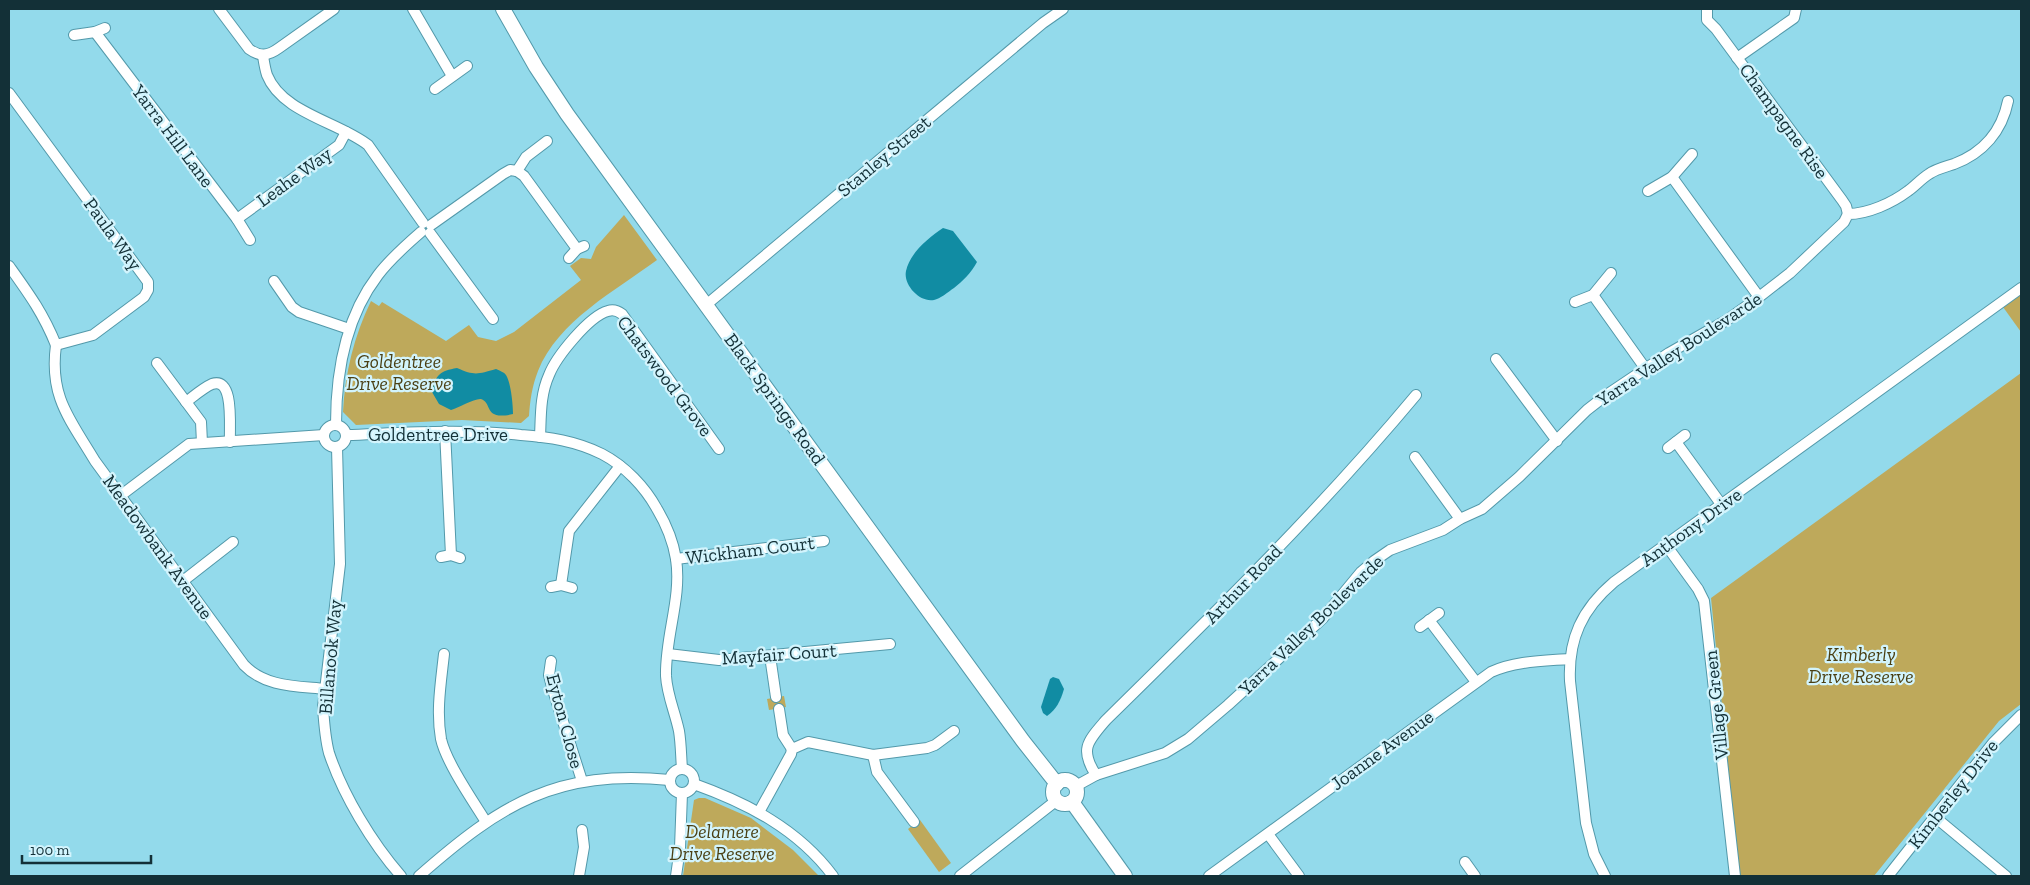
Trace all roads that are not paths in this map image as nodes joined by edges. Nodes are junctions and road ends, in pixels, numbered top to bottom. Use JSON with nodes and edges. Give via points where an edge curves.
{"nodes":[{"id":1,"x":219,"y":9,"type":"edge"},
{"id":2,"x":334,"y":9,"type":"edge"},
{"id":3,"x":413,"y":9,"type":"edge"},
{"id":4,"x":503,"y":9,"type":"edge"},
{"id":5,"x":1063,"y":9,"type":"edge"},
{"id":6,"x":1707,"y":9,"type":"edge"},
{"id":7,"x":1796,"y":9,"type":"edge"},
{"id":8,"x":74,"y":35,"type":"dead end"},
{"id":9,"x":263,"y":56,"type":"junction"},
{"id":10,"x":1737,"y":58,"type":"junction"},
{"id":11,"x":466,"y":66,"type":"dead end"},
{"id":12,"x":452,"y":76,"type":"junction"},
{"id":13,"x":435,"y":89,"type":"dead end"},
{"id":14,"x":9,"y":92,"type":"edge"},
{"id":15,"x":2008,"y":101,"type":"dead end"},
{"id":16,"x":346,"y":132,"type":"junction"},
{"id":17,"x":546,"y":141,"type":"dead end"},
{"id":18,"x":1692,"y":154,"type":"dead end"},
{"id":19,"x":517,"y":171,"type":"junction"},
{"id":20,"x":1672,"y":177,"type":"junction"},
{"id":21,"x":1648,"y":191,"type":"dead end"},
{"id":22,"x":1848,"y":214,"type":"junction"},
{"id":23,"x":237,"y":219,"type":"junction"},
{"id":24,"x":426,"y":228,"type":"junction"},
{"id":25,"x":250,"y":240,"type":"dead end"},
{"id":26,"x":569,"y":258,"type":"dead end"},
{"id":27,"x":9,"y":266,"type":"edge"},
{"id":28,"x":1611,"y":273,"type":"dead end"},
{"id":29,"x":274,"y":281,"type":"dead end"},
{"id":30,"x":2021,"y":288,"type":"edge"},
{"id":31,"x":1593,"y":295,"type":"junction"},
{"id":32,"x":1759,"y":297,"type":"junction"},
{"id":33,"x":1575,"y":302,"type":"dead end"},
{"id":34,"x":706,"y":305,"type":"junction"},
{"id":35,"x":493,"y":319,"type":"dead end"},
{"id":36,"x":349,"y":330,"type":"junction"},
{"id":37,"x":56,"y":345,"type":"junction"},
{"id":38,"x":1496,"y":359,"type":"dead end"},
{"id":39,"x":158,"y":363,"type":"dead end"},
{"id":40,"x":1645,"y":368,"type":"junction"},
{"id":41,"x":1416,"y":395,"type":"dead end"},
{"id":42,"x":186,"y":402,"type":"junction"},
{"id":43,"x":336,"y":424,"type":"junction"},
{"id":44,"x":445,"y":431,"type":"junction"},
{"id":45,"x":324,"y":435,"type":"junction"},
{"id":46,"x":346,"y":435,"type":"junction"},
{"id":47,"x":1685,"y":435,"type":"dead end"},
{"id":48,"x":540,"y":437,"type":"junction"},
{"id":49,"x":1557,"y":441,"type":"junction"},
{"id":50,"x":230,"y":442,"type":"junction"},
{"id":51,"x":202,"y":443,"type":"junction"},
{"id":52,"x":336,"y":447,"type":"junction"},
{"id":53,"x":719,"y":449,"type":"dead end"},
{"id":54,"x":1415,"y":457,"type":"dead end"},
{"id":55,"x":620,"y":466,"type":"junction"},
{"id":56,"x":120,"y":496,"type":"junction"},
{"id":57,"x":1721,"y":504,"type":"junction"},
{"id":58,"x":1460,"y":519,"type":"junction"},
{"id":59,"x":824,"y":541,"type":"dead end"},
{"id":60,"x":233,"y":542,"type":"dead end"},
{"id":61,"x":1666,"y":544,"type":"junction"},
{"id":62,"x":441,"y":558,"type":"dead end"},
{"id":63,"x":676,"y":559,"type":"junction"},
{"id":64,"x":183,"y":581,"type":"junction"},
{"id":65,"x":572,"y":588,"type":"dead end"},
{"id":66,"x":1439,"y":614,"type":"dead end"},
{"id":67,"x":1429,"y":620,"type":"junction"},
{"id":68,"x":1420,"y":627,"type":"dead end"},
{"id":69,"x":890,"y":644,"type":"dead end"},
{"id":70,"x":444,"y":654,"type":"dead end"},
{"id":71,"x":668,"y":654,"type":"junction"},
{"id":72,"x":770,"y":656,"type":"junction"},
{"id":73,"x":1569,"y":659,"type":"junction"},
{"id":74,"x":551,"y":661,"type":"dead end"},
{"id":75,"x":1476,"y":682,"type":"junction"},
{"id":76,"x":325,"y":689,"type":"junction"},
{"id":77,"x":776,"y":697,"type":"dead end"},
{"id":78,"x":779,"y":709,"type":"dead end"},
{"id":79,"x":2021,"y":715,"type":"edge"},
{"id":80,"x":954,"y":731,"type":"dead end"},
{"id":81,"x":792,"y":749,"type":"junction"},
{"id":82,"x":873,"y":754,"type":"junction"},
{"id":83,"x":682,"y":769,"type":"junction"},
{"id":84,"x":1096,"y":775,"type":"junction"},
{"id":85,"x":670,"y":780,"type":"junction"},
{"id":86,"x":582,"y":781,"type":"junction"},
{"id":87,"x":694,"y":784,"type":"junction"},
{"id":88,"x":1057,"y":784,"type":"junction"},
{"id":89,"x":1076,"y":786,"type":"junction"},
{"id":90,"x":682,"y":792,"type":"junction"},
{"id":91,"x":1057,"y":800,"type":"junction"},
{"id":92,"x":1072,"y":802,"type":"junction"},
{"id":93,"x":759,"y":812,"type":"junction"},
{"id":94,"x":1935,"y":817,"type":"junction"},
{"id":95,"x":486,"y":822,"type":"junction"},
{"id":96,"x":914,"y":822,"type":"dead end"},
{"id":97,"x":582,"y":830,"type":"dead end"},
{"id":98,"x":1268,"y":834,"type":"junction"},
{"id":99,"x":1465,"y":862,"type":"dead end"},
{"id":100,"x":965,"y":875,"type":"edge"},
{"id":101,"x":402,"y":876,"type":"edge"},
{"id":102,"x":417,"y":876,"type":"edge"},
{"id":103,"x":580,"y":876,"type":"edge"},
{"id":104,"x":676,"y":876,"type":"edge"},
{"id":105,"x":833,"y":876,"type":"edge"},
{"id":106,"x":1125,"y":876,"type":"edge"},
{"id":107,"x":1209,"y":876,"type":"edge"},
{"id":108,"x":1299,"y":876,"type":"edge"},
{"id":109,"x":1475,"y":876,"type":"edge"},
{"id":110,"x":1605,"y":876,"type":"edge"},
{"id":111,"x":1735,"y":876,"type":"edge"},
{"id":112,"x":1888,"y":876,"type":"edge"},
{"id":113,"x":2006,"y":876,"type":"edge"}],
"edges":[{"from":1,"to":9,"type":"street","via":[[249,49]]},
{"from":2,"to":9,"type":"street","via":[[271,54]]},
{"from":3,"to":12,"type":"street"},
{"from":4,"to":34,"type":"main road","name":"Black Springs Road","via":[[567,114]]},
{"from":5,"to":34,"type":"street","name":"Stanley Street","via":[[1042,23]]},
{"from":6,"to":10,"type":"street","name":"Champagne Rise","via":[[1707,20]]},
{"from":7,"to":10,"type":"street","via":[[1794,18]]},
{"from":8,"to":23,"type":"street","name":"Yarra Hill Lane","via":[[100,30]]},
{"from":9,"to":16,"type":"street","via":[[267,75],[288,100],[319,120]]},
{"from":10,"to":22,"type":"street","name":"Champagne Rise","via":[[1842,200]]},
{"from":11,"to":12,"type":"street"},
{"from":12,"to":13,"type":"street"},
{"from":14,"to":37,"type":"street","name":"Paula Way","via":[[148,282],[144,297],[92,335]]},
{"from":15,"to":22,"type":"street","via":[[2005,117],[1996,134],[1978,150],[1937,169],[1906,193],[1860,214]]},
{"from":16,"to":23,"type":"street","name":"Leahe Way","via":[[339,145]]},
{"from":16,"to":24,"type":"street","via":[[368,145]]},
{"from":17,"to":19,"type":"street","via":[[526,157]]},
{"from":18,"to":20,"type":"street"},
{"from":19,"to":24,"type":"street","via":[[503,174]]},
{"from":19,"to":26,"type":"street","via":[[580,247]]},
{"from":20,"to":21,"type":"street"},
{"from":20,"to":32,"type":"street"},
{"from":22,"to":32,"type":"street","name":"Yarra Valley Boulevarde","via":[[1844,222],[1801,264]]},
{"from":23,"to":25,"type":"street","name":"Yarra Hill Lane"},
{"from":24,"to":35,"type":"street"},
{"from":24,"to":36,"type":"street","via":[[378,274]]},
{"from":27,"to":37,"type":"street","via":[[35,301]]},
{"from":28,"to":31,"type":"street"},
{"from":29,"to":36,"type":"street","via":[[299,312]]},
{"from":30,"to":57,"type":"street","name":"Anthony Drive"},
{"from":31,"to":33,"type":"street"},
{"from":31,"to":40,"type":"street"},
{"from":32,"to":40,"type":"street","name":"Yarra Valley Boulevarde","via":[[1727,320]]},
{"from":34,"to":88,"type":"main road","name":"Black Springs Road"},
{"from":36,"to":43,"type":"street","via":[[338,378]]},
{"from":37,"to":56,"type":"street","name":"Meadowbank Avenue","via":[[54,381],[60,401]]},
{"from":38,"to":49,"type":"street"},
{"from":39,"to":42,"type":"street"},
{"from":40,"to":49,"type":"street","name":"Yarra Valley Boulevarde","via":[[1587,410]]},
{"from":41,"to":84,"type":"street","name":"Arthur Road","via":[[1245,584],[1090,739],[1085,752]]},
{"from":42,"to":50,"type":"street","via":[[210,385],[222,384],[229,398]]},
{"from":42,"to":51,"type":"street","via":[[201,422]]},
{"from":43,"to":45,"type":"street","via":[[329,426]]},
{"from":43,"to":46,"type":"street"},
{"from":44,"to":46,"type":"street","name":"Goldentree Drive"},
{"from":44,"to":48,"type":"street","name":"Goldentree Drive"},
{"from":44,"to":62,"type":"street","via":[[456,557]]},
{"from":45,"to":50,"type":"street"},
{"from":45,"to":52,"type":"street","via":[[328,444]]},
{"from":46,"to":52,"type":"street","via":[[343,444]]},
{"from":47,"to":57,"type":"street","via":[[1672,445]]},
{"from":48,"to":53,"type":"street","name":"Chatswood Grove","via":[[544,389],[556,361],[579,332],[601,314],[616,310]]},
{"from":48,"to":55,"type":"street","name":"Goldentree Drive","via":[[582,445]]},
{"from":49,"to":58,"type":"street","name":"Yarra Valley Boulevarde","via":[[1482,509]]},
{"from":50,"to":51,"type":"street"},
{"from":51,"to":56,"type":"street","via":[[189,444]]},
{"from":52,"to":76,"type":"street","name":"Billanook Way","via":[[340,564]]},
{"from":54,"to":58,"type":"street"},
{"from":55,"to":63,"type":"street","name":"Goldentree Drive","via":[[652,500],[664,520]]},
{"from":55,"to":65,"type":"street","via":[[569,531],[556,586]]},
{"from":56,"to":64,"type":"street","name":"Meadowbank Avenue"},
{"from":57,"to":61,"type":"street","name":"Anthony Drive"},
{"from":58,"to":84,"type":"street","name":"Yarra Valley Boulevarde","via":[[1442,530],[1390,550],[1374,561],[1323,618],[1188,739],[1164,753]]},
{"from":59,"to":63,"type":"street","name":"Wickham Court"},
{"from":60,"to":64,"type":"street"},
{"from":61,"to":73,"type":"street","name":"Anthony Drive","via":[[1614,582],[1594,602],[1576,632]]},
{"from":61,"to":111,"type":"street","name":"Village Green","via":[[1704,601]]},
{"from":63,"to":71,"type":"street","name":"Goldentree Drive","via":[[676,597]]},
{"from":64,"to":76,"type":"street","name":"Meadowbank Avenue","via":[[252,673],[276,683]]},
{"from":66,"to":67,"type":"street"},
{"from":67,"to":68,"type":"street"},
{"from":67,"to":75,"type":"street"},
{"from":69,"to":72,"type":"street","name":"Mayfair Court"},
{"from":70,"to":95,"type":"street","via":[[438,702],[442,741]]},
{"from":71,"to":72,"type":"street","name":"Mayfair Court","via":[[719,660]]},
{"from":71,"to":83,"type":"street","name":"Goldentree Drive","via":[[667,690],[679,733]]},
{"from":72,"to":77,"type":"street"},
{"from":73,"to":75,"type":"street","name":"Joanne Avenue","via":[[1504,666]]},
{"from":73,"to":110,"type":"street","name":"Anthony Drive","via":[[1586,823],[1594,854]]},
{"from":74,"to":86,"type":"street","name":"Eyton Close","via":[[552,687]]},
{"from":75,"to":98,"type":"street","name":"Joanne Avenue"},
{"from":76,"to":101,"type":"street","name":"Billanook Way","via":[[325,730],[337,774],[367,828]]},
{"from":78,"to":81,"type":"street","via":[[783,736]]},
{"from":79,"to":94,"type":"street","name":"Kimberley Drive","via":[[1992,743]]},
{"from":80,"to":82,"type":"street","via":[[927,748]]},
{"from":81,"to":82,"type":"street","via":[[808,742]]},
{"from":81,"to":93,"type":"street"},
{"from":82,"to":96,"type":"street","via":[[877,772]]},
{"from":83,"to":85,"type":"street","via":[[673,773]]},
{"from":83,"to":87,"type":"street","via":[[692,774]]},
{"from":84,"to":89,"type":"street","name":"Yarra Valley Boulevarde"},
{"from":85,"to":86,"type":"street"},
{"from":85,"to":90,"type":"street","via":[[675,790]]},
{"from":86,"to":95,"type":"street","via":[[541,793],[505,809]]},
{"from":87,"to":90,"type":"street"},
{"from":87,"to":93,"type":"street"},
{"from":88,"to":89,"type":"main road","via":[[1067,780]]},
{"from":88,"to":91,"type":"main road","via":[[1054,790]]},
{"from":89,"to":92,"type":"main road","via":[[1077,796]]},
{"from":90,"to":104,"type":"street"},
{"from":91,"to":92,"type":"main road","via":[[1066,804]]},
{"from":91,"to":100,"type":"street"},
{"from":92,"to":106,"type":"main road"},
{"from":93,"to":105,"type":"street","via":[[798,840]]},
{"from":94,"to":112,"type":"street","name":"Kimberley Drive"},
{"from":94,"to":113,"type":"street"},
{"from":95,"to":102,"type":"street"},
{"from":97,"to":103,"type":"street","via":[[584,847]]},
{"from":98,"to":107,"type":"street","name":"Joanne Avenue"},
{"from":98,"to":108,"type":"street"},
{"from":99,"to":109,"type":"street"},
{"from":101,"to":102,"type":"street"}]}
